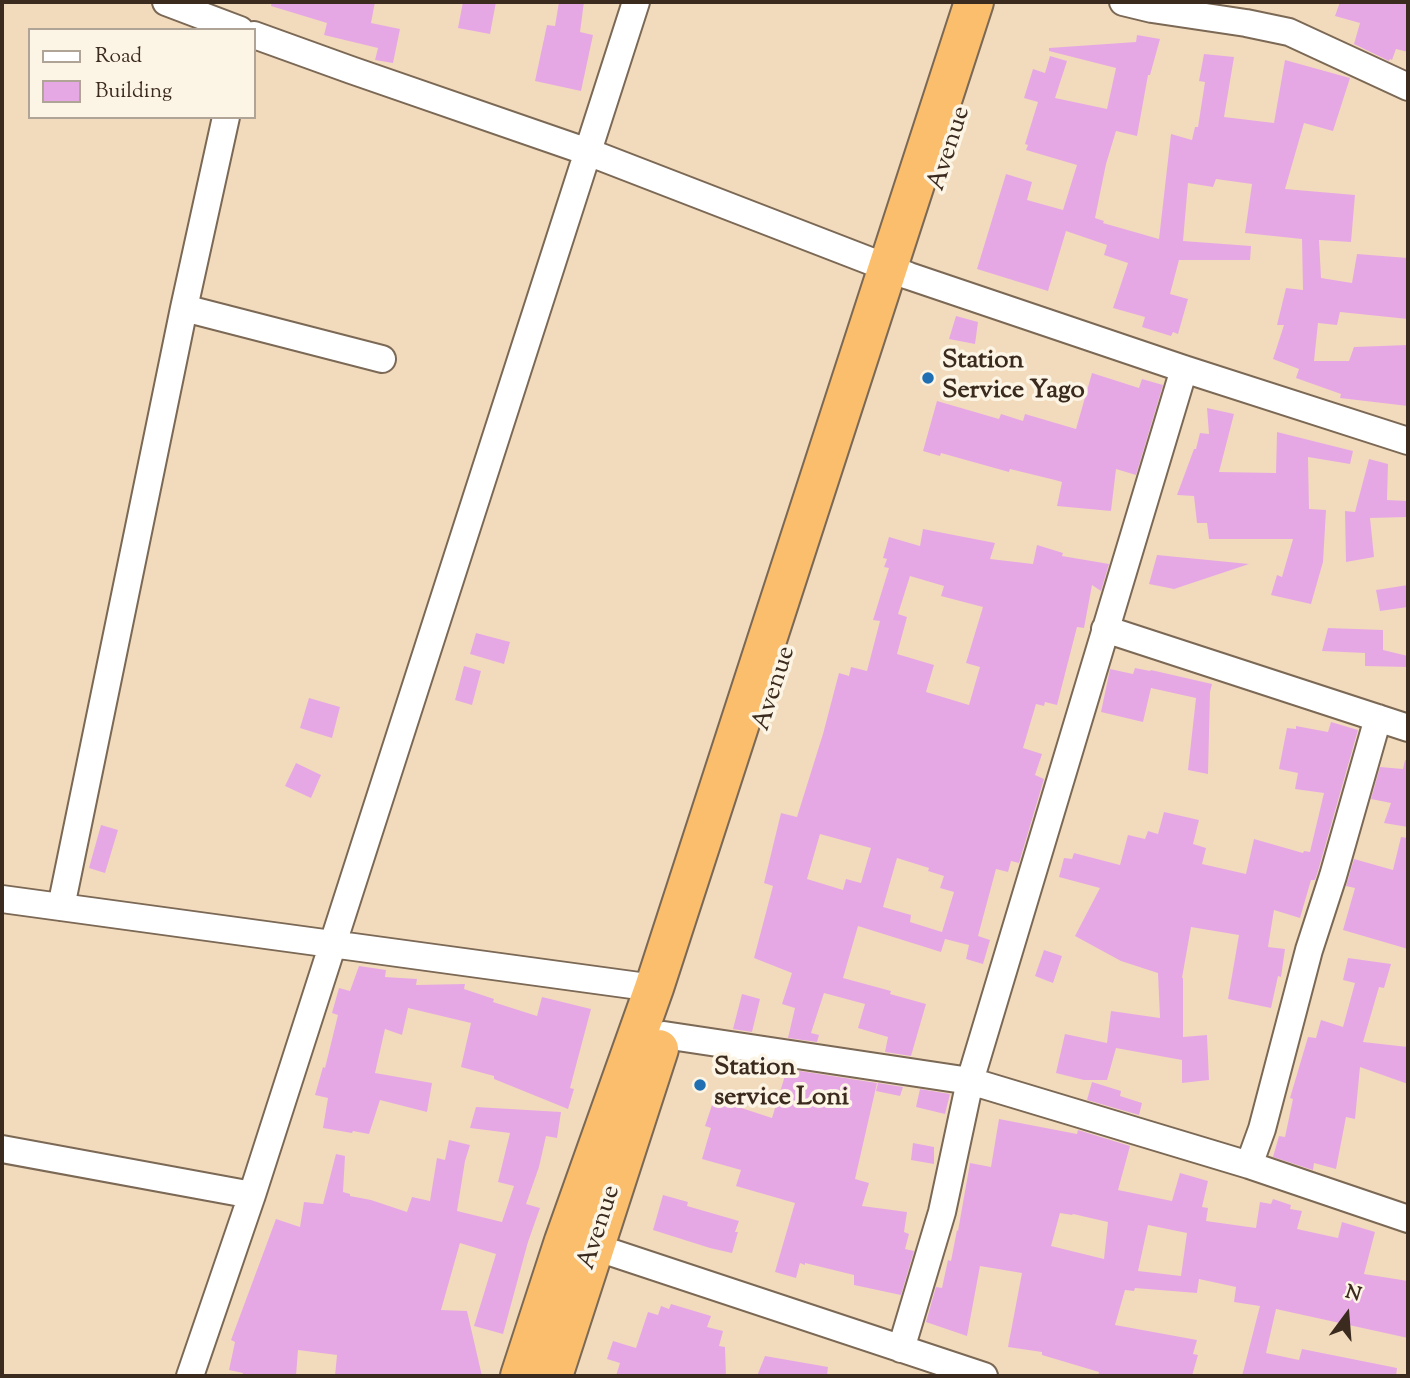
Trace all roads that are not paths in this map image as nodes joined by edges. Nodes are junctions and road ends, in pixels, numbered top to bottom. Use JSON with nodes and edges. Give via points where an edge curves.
{"nodes":[{"id":1,"x":166,"y":2,"type":"edge"},
{"id":2,"x":636,"y":2,"type":"edge"},
{"id":3,"x":974,"y":2,"type":"edge"},
{"id":4,"x":1000,"y":2,"type":"edge"},
{"id":5,"x":1123,"y":2,"type":"edge"},
{"id":6,"x":235,"y":28,"type":"edge"},
{"id":7,"x":256,"y":36,"type":"edge"},
{"id":8,"x":1408,"y":87,"type":"edge"},
{"id":9,"x":226,"y":119,"type":"edge"},
{"id":10,"x":588,"y":152,"type":"junction"},
{"id":11,"x":898,"y":272,"type":"junction"},
{"id":12,"x":184,"y":308,"type":"junction"},
{"id":13,"x":382,"y":359,"type":"dead end"},
{"id":14,"x":1184,"y":369,"type":"junction"},
{"id":15,"x":1408,"y":441,"type":"edge"},
{"id":16,"x":1105,"y":629,"type":"junction"},
{"id":17,"x":1378,"y":718,"type":"junction"},
{"id":18,"x":1408,"y":728,"type":"edge"},
{"id":19,"x":2,"y":899,"type":"edge"},
{"id":20,"x":61,"y":907,"type":"junction"},
{"id":21,"x":332,"y":946,"type":"junction"},
{"id":22,"x":654,"y":988,"type":"junction"},
{"id":23,"x":664,"y":1035,"type":"junction"},
{"id":24,"x":970,"y":1082,"type":"junction"},
{"id":25,"x":2,"y":1149,"type":"edge"},
{"id":26,"x":1249,"y":1165,"type":"junction"},
{"id":27,"x":252,"y":1195,"type":"junction"},
{"id":28,"x":1408,"y":1219,"type":"edge"},
{"id":29,"x":595,"y":1247,"type":"junction"},
{"id":30,"x":901,"y":1349,"type":"junction"},
{"id":31,"x":190,"y":1376,"type":"edge"},
{"id":32,"x":520,"y":1376,"type":"edge"},
{"id":33,"x":553,"y":1376,"type":"edge"},
{"id":34,"x":984,"y":1376,"type":"edge"}],
"edges":[{"from":1,"to":6,"type":"street"},
{"from":2,"to":10,"type":"street"},
{"from":3,"to":11,"type":"highway"},
{"from":4,"to":11,"type":"highway","name":"Avenue"},
{"from":5,"to":8,"type":"street","via":[[1289,32]]},
{"from":7,"to":10,"type":"street"},
{"from":9,"to":12,"type":"street"},
{"from":10,"to":11,"type":"street"},
{"from":10,"to":21,"type":"street"},
{"from":11,"to":14,"type":"street"},
{"from":11,"to":22,"type":"highway"},
{"from":11,"to":23,"type":"highway","name":"Avenue"},
{"from":12,"to":13,"type":"street"},
{"from":12,"to":20,"type":"street"},
{"from":14,"to":15,"type":"street"},
{"from":14,"to":16,"type":"street"},
{"from":16,"to":17,"type":"street"},
{"from":16,"to":24,"type":"street"},
{"from":17,"to":18,"type":"street"},
{"from":17,"to":26,"type":"street"},
{"from":19,"to":20,"type":"street"},
{"from":20,"to":21,"type":"street"},
{"from":21,"to":22,"type":"street"},
{"from":21,"to":27,"type":"street"},
{"from":22,"to":32,"type":"highway"},
{"from":23,"to":24,"type":"street"},
{"from":23,"to":29,"type":"highway","name":"Avenue"},
{"from":24,"to":26,"type":"street"},
{"from":24,"to":30,"type":"street","via":[[942,1212]]},
{"from":25,"to":27,"type":"street"},
{"from":26,"to":28,"type":"street"},
{"from":27,"to":31,"type":"street"},
{"from":29,"to":30,"type":"street"},
{"from":29,"to":33,"type":"highway","name":"Avenue"},
{"from":30,"to":34,"type":"street"}]}
